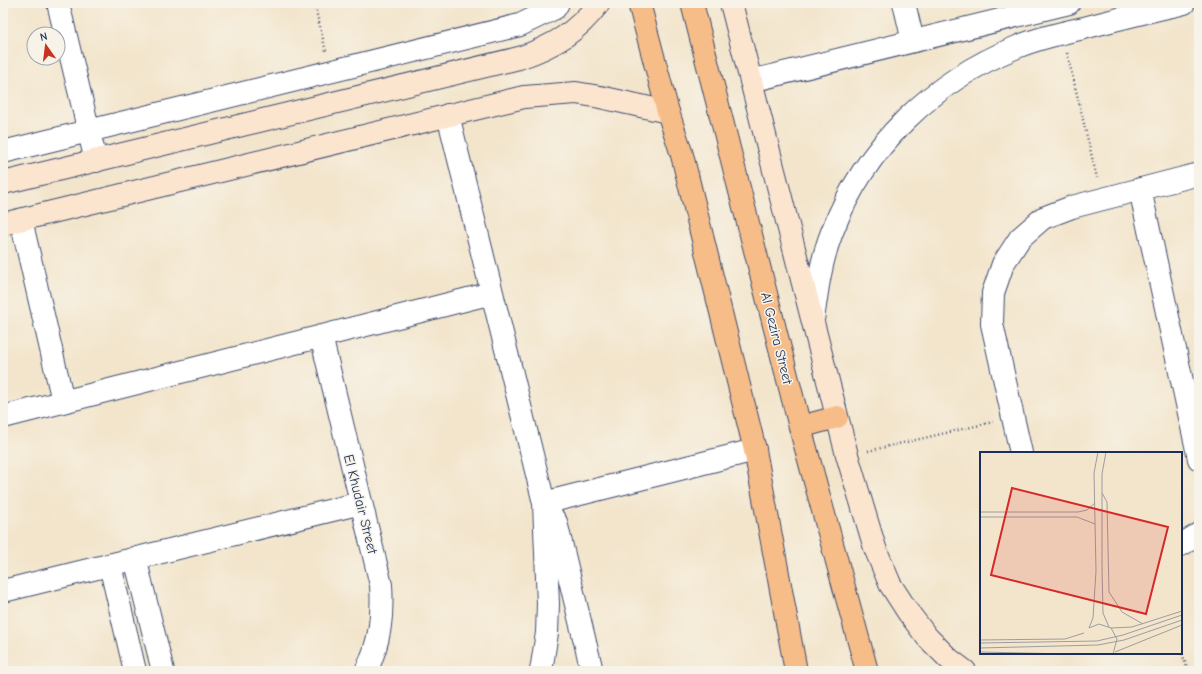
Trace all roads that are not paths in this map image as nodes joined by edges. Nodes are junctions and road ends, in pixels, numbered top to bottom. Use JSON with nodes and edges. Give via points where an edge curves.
{"nodes":[{"id":1,"x":58,"y":3,"type":"edge"},
{"id":2,"x":558,"y":3,"type":"edge"},
{"id":3,"x":599,"y":3,"type":"edge"},
{"id":4,"x":639,"y":3,"type":"edge"},
{"id":5,"x":692,"y":3,"type":"edge"},
{"id":6,"x":731,"y":3,"type":"edge"},
{"id":7,"x":904,"y":3,"type":"edge"},
{"id":8,"x":1070,"y":3,"type":"edge"},
{"id":9,"x":1184,"y":3,"type":"edge"},
{"id":10,"x":913,"y":41,"type":"junction"},
{"id":11,"x":751,"y":81,"type":"junction"},
{"id":12,"x":668,"y":112,"type":"junction"},
{"id":13,"x":448,"y":115,"type":"junction"},
{"id":14,"x":89,"y":132,"type":"junction"},
{"id":15,"x":3,"y":152,"type":"edge"},
{"id":16,"x":96,"y":161,"type":"junction"},
{"id":17,"x":1199,"y":174,"type":"edge"},
{"id":18,"x":3,"y":183,"type":"edge"},
{"id":19,"x":1140,"y":190,"type":"junction"},
{"id":20,"x":12,"y":222,"type":"edge"},
{"id":21,"x":492,"y":293,"type":"junction"},
{"id":22,"x":813,"y":320,"type":"junction"},
{"id":23,"x":321,"y":336,"type":"junction"},
{"id":24,"x":63,"y":401,"type":"junction"},
{"id":25,"x":3,"y":417,"type":"edge"},
{"id":26,"x":837,"y":417,"type":"junction"},
{"id":27,"x":800,"y":427,"type":"junction"},
{"id":28,"x":755,"y":450,"type":"junction"},
{"id":29,"x":1021,"y":452,"type":"edge"},
{"id":30,"x":1199,"y":459,"type":"edge"},
{"id":31,"x":361,"y":502,"type":"junction"},
{"id":32,"x":544,"y":503,"type":"junction"},
{"id":33,"x":1199,"y":534,"type":"edge"},
{"id":34,"x":1182,"y":544,"type":"edge"},
{"id":35,"x":135,"y":558,"type":"junction"},
{"id":36,"x":110,"y":565,"type":"junction"},
{"id":37,"x":3,"y":591,"type":"edge"},
{"id":38,"x":135,"y":671,"type":"edge"},
{"id":39,"x":162,"y":671,"type":"edge"},
{"id":40,"x":366,"y":671,"type":"edge"},
{"id":41,"x":541,"y":671,"type":"edge"},
{"id":42,"x":592,"y":671,"type":"edge"},
{"id":43,"x":796,"y":671,"type":"edge"},
{"id":44,"x":867,"y":671,"type":"edge"},
{"id":45,"x":965,"y":671,"type":"edge"}],
"edges":[{"from":1,"to":14,"type":"street"},
{"from":2,"to":14,"type":"street","via":[[555,8],[520,24]]},
{"from":3,"to":16,"type":"street","via":[[585,21],[566,37],[543,50],[519,58]]},
{"from":4,"to":12,"type":"main road"},
{"from":5,"to":27,"type":"main road","name":"Al Gezira Street"},
{"from":6,"to":11,"type":"street"},
{"from":7,"to":10,"type":"street"},
{"from":8,"to":10,"type":"street"},
{"from":9,"to":22,"type":"street","via":[[1018,46],[977,65],[939,89],[905,119],[880,147],[851,191],[832,232],[819,275]]},
{"from":10,"to":11,"type":"street"},
{"from":11,"to":22,"type":"street"},
{"from":12,"to":13,"type":"street","via":[[576,93],[524,97]]},
{"from":12,"to":28,"type":"main road","via":[[682,155]]},
{"from":13,"to":20,"type":"street"},
{"from":13,"to":21,"type":"street"},
{"from":14,"to":15,"type":"street"},
{"from":14,"to":16,"type":"street"},
{"from":16,"to":18,"type":"street"},
{"from":17,"to":19,"type":"street"},
{"from":19,"to":29,"type":"street","via":[[1072,207],[1043,218],[1020,238],[1003,264],[993,293],[992,324]]},
{"from":19,"to":30,"type":"street"},
{"from":20,"to":24,"type":"street"},
{"from":21,"to":23,"type":"street"},
{"from":21,"to":32,"type":"street"},
{"from":22,"to":26,"type":"street"},
{"from":23,"to":24,"type":"street"},
{"from":23,"to":31,"type":"street","name":"El Khudair Street"},
{"from":24,"to":25,"type":"street"},
{"from":26,"to":27,"type":"main road"},
{"from":26,"to":45,"type":"street","via":[[875,548],[890,584],[927,637]]},
{"from":27,"to":44,"type":"main road","name":"Al Gezira Street"},
{"from":28,"to":32,"type":"street"},
{"from":28,"to":43,"type":"main road"},
{"from":31,"to":35,"type":"street"},
{"from":31,"to":40,"type":"street","name":"El Khudair Street","via":[[381,585],[382,607],[375,650]]},
{"from":32,"to":41,"type":"street","via":[[548,604],[547,633]]},
{"from":32,"to":42,"type":"street","via":[[556,522]]},
{"from":33,"to":34,"type":"street"},
{"from":35,"to":36,"type":"street"},
{"from":35,"to":39,"type":"street"},
{"from":36,"to":37,"type":"street"},
{"from":36,"to":38,"type":"street"}]}
